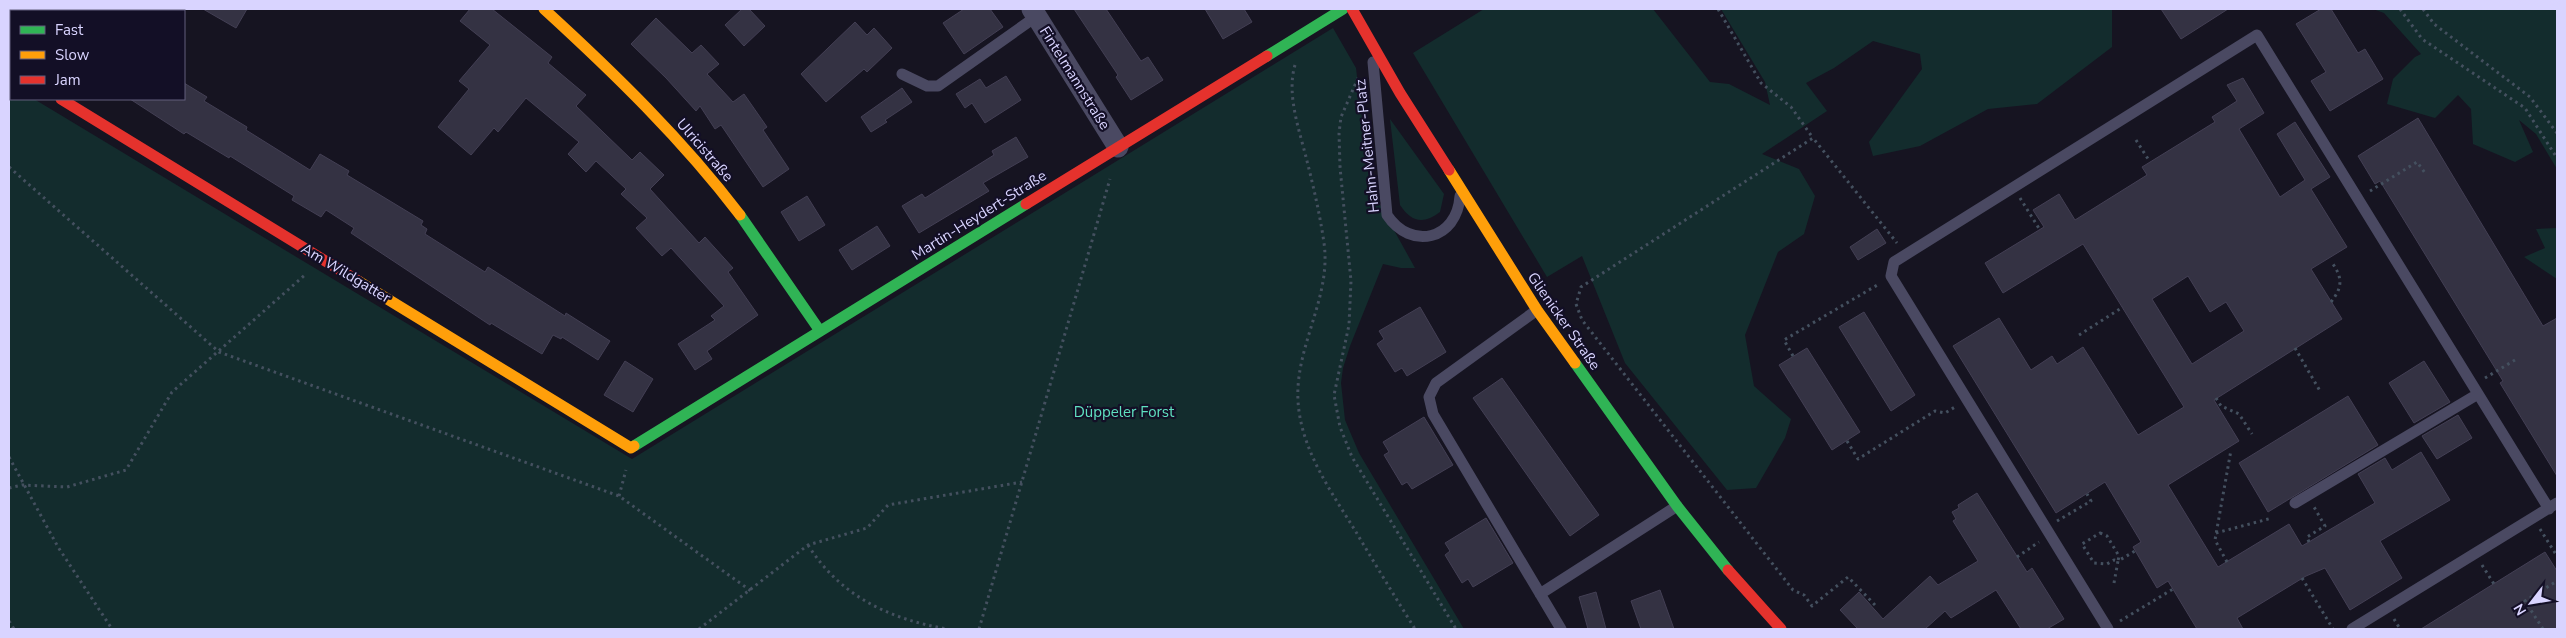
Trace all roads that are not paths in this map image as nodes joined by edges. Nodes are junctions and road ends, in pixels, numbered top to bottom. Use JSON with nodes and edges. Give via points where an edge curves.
{"nodes":[{"id":1,"x":544,"y":9,"type":"edge"},
{"id":2,"x":1343,"y":9,"type":"edge"},
{"id":3,"x":1352,"y":9,"type":"edge"},
{"id":4,"x":1035,"y":12,"type":"edge"},
{"id":5,"x":1372,"y":47,"type":"junction"},
{"id":6,"x":902,"y":74,"type":"dead end"},
{"id":7,"x":64,"y":100,"type":"edge"},
{"id":8,"x":1118,"y":147,"type":"junction"},
{"id":9,"x":1457,"y":184,"type":"junction"},
{"id":10,"x":1537,"y":310,"type":"junction"},
{"id":11,"x":820,"y":331,"type":"junction"},
{"id":12,"x":2476,"y":389,"type":"junction"},
{"id":13,"x":631,"y":448,"type":"joint"},
{"id":14,"x":2295,"y":504,"type":"dead end"},
{"id":15,"x":1677,"y":506,"type":"junction"},
{"id":16,"x":2553,"y":506,"type":"edge"},
{"id":17,"x":1540,"y":594,"type":"junction"},
{"id":18,"x":2108,"y":628,"type":"edge"},
{"id":19,"x":1561,"y":629,"type":"edge"},
{"id":20,"x":1781,"y":629,"type":"edge"},
{"id":21,"x":2352,"y":629,"type":"edge"}],
"edges":[{"from":1,"to":11,"type":"street","name":"Ulricistraße","via":[[616,73],[708,174],[748,224]]},
{"from":2,"to":8,"type":"street","name":"Martin-Heydert-Straße"},
{"from":3,"to":5,"type":"street","name":"Glienicker Straße"},
{"from":4,"to":6,"type":"lane","via":[[938,86],[927,86]]},
{"from":4,"to":8,"type":"street","name":"Fintelmannstraße"},
{"from":5,"to":9,"type":"street","name":"Glienicker Straße"},
{"from":5,"to":9,"type":"lane","name":"Hahn-Meitner-Platz","via":[[1387,215],[1399,230],[1410,235],[1440,232],[1454,218],[1459,207]]},
{"from":7,"to":13,"type":"street","name":"Am Wildgatter"},
{"from":8,"to":11,"type":"street","name":"Martin-Heydert-Straße"},
{"from":9,"to":10,"type":"street","name":"Glienicker Straße"},
{"from":10,"to":15,"type":"street","name":"Glienicker Straße"},
{"from":10,"to":17,"type":"lane","via":[[1436,383],[1429,397],[1433,414]]},
{"from":11,"to":13,"type":"street","name":"Martin-Heydert-Straße"},
{"from":12,"to":14,"type":"lane"},
{"from":12,"to":16,"type":"lane"},
{"from":12,"to":18,"type":"lane","via":[[2256,35],[1906,254],[1894,262],[1891,276]]},
{"from":15,"to":17,"type":"lane"},
{"from":15,"to":20,"type":"street","name":"Glienicker Straße","via":[[1742,587]]},
{"from":16,"to":21,"type":"lane"},
{"from":17,"to":19,"type":"lane"}]}
